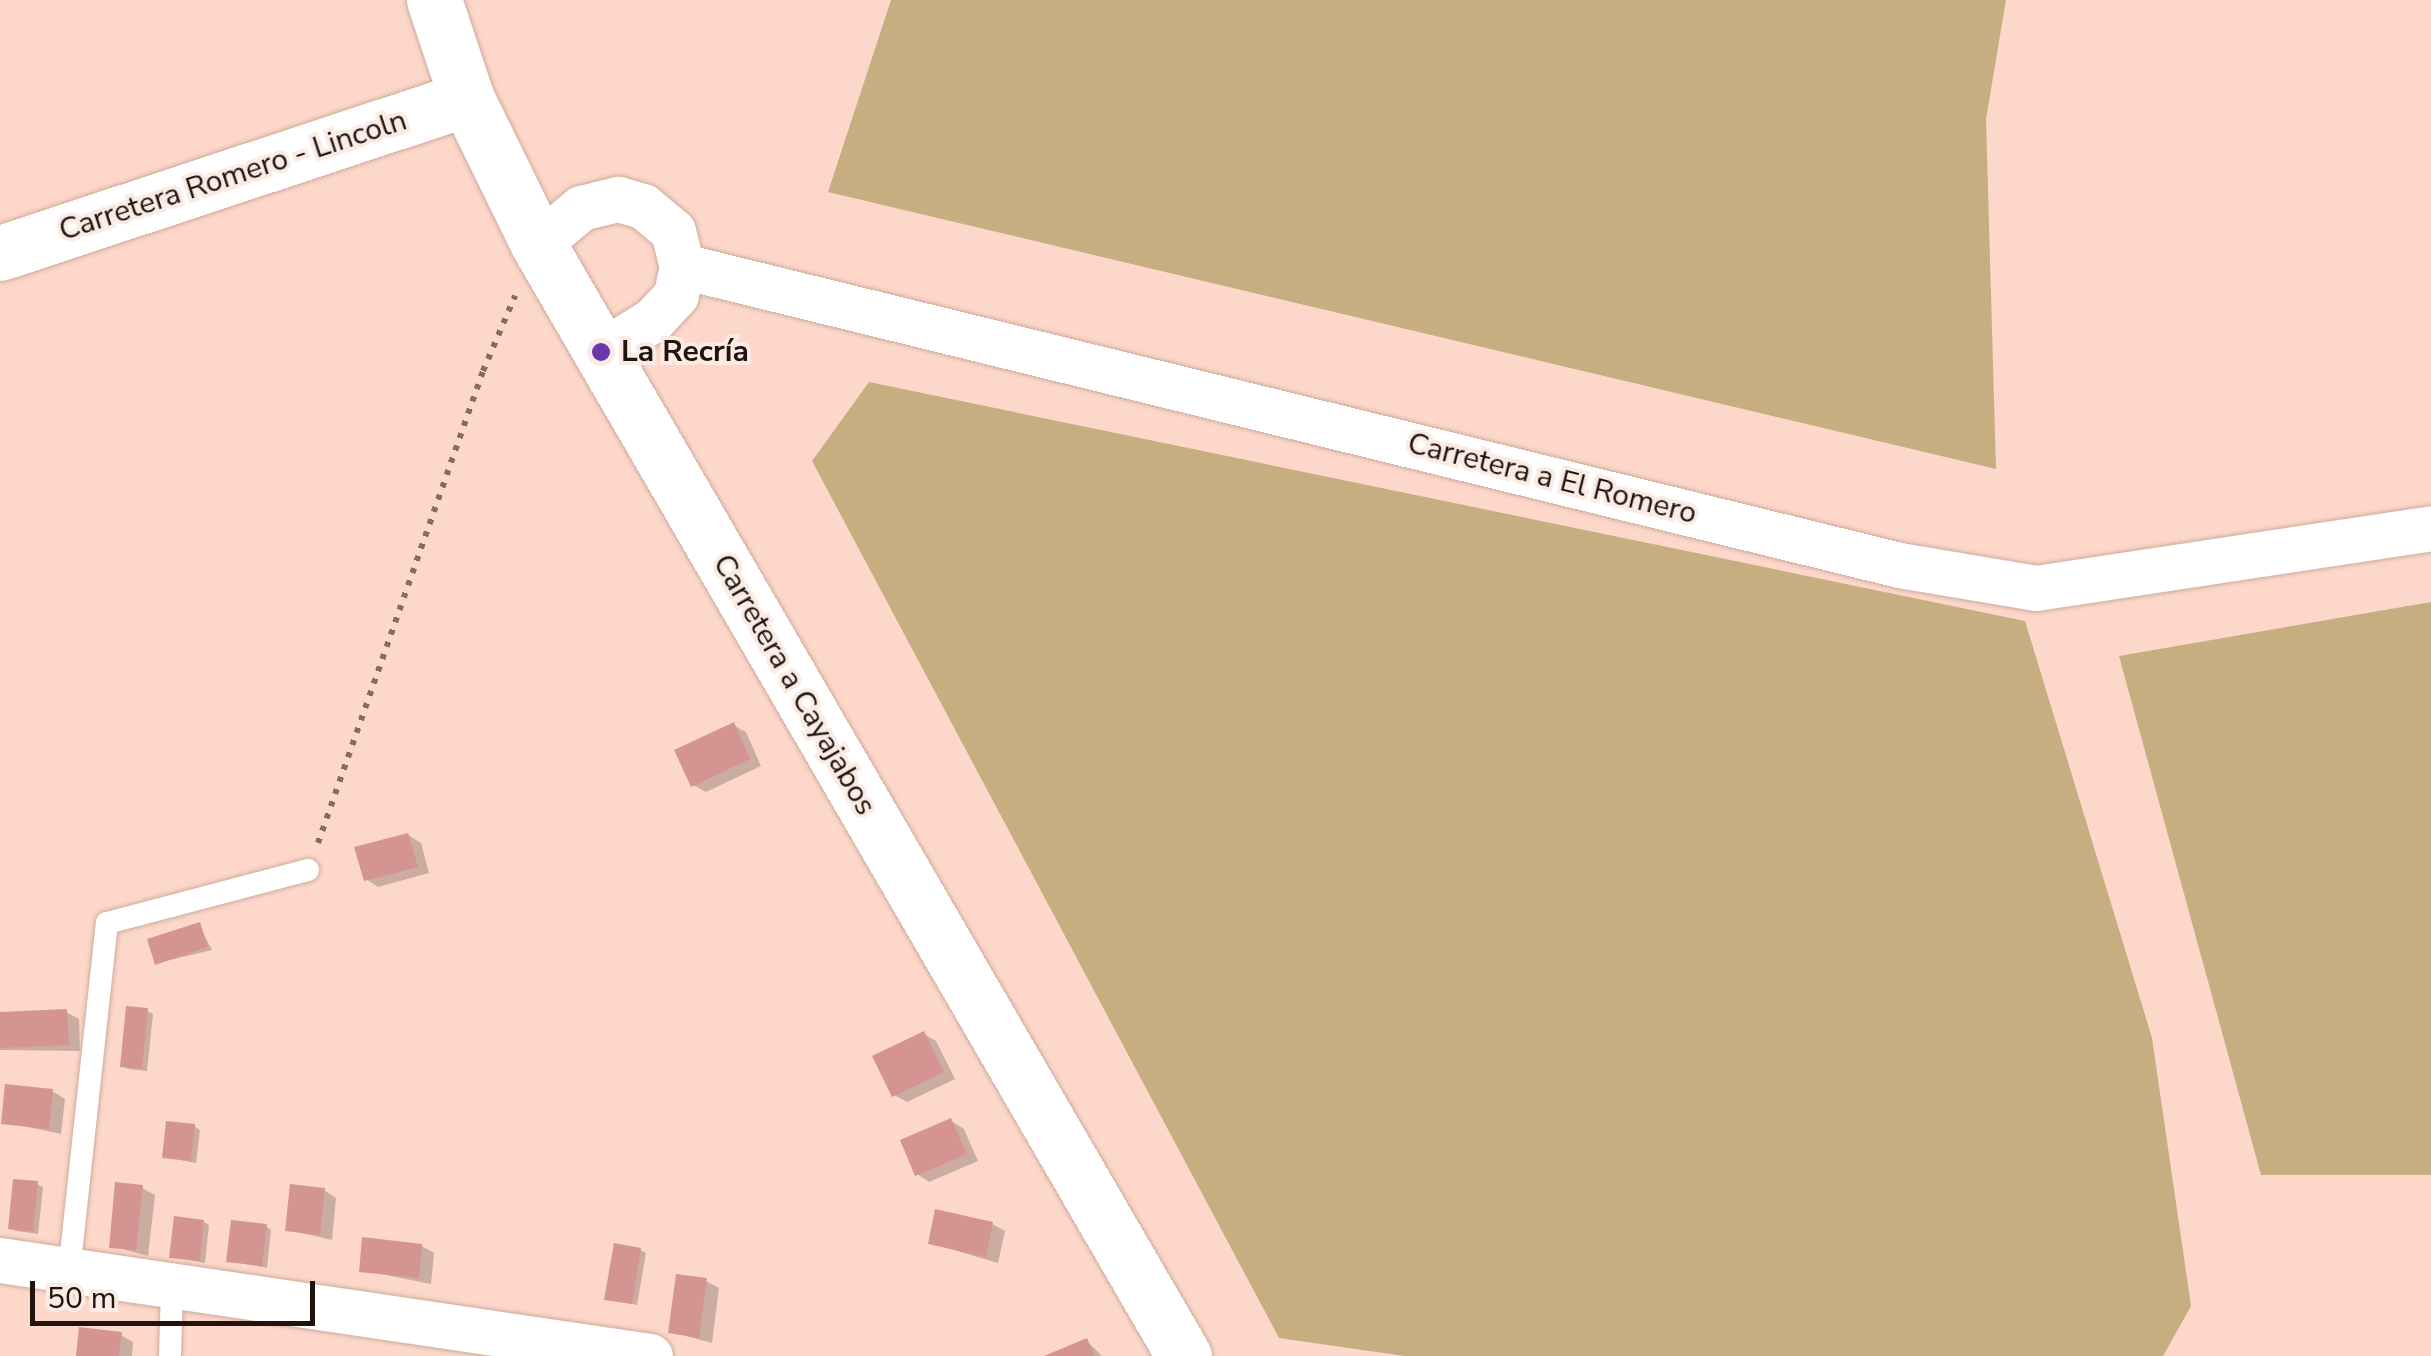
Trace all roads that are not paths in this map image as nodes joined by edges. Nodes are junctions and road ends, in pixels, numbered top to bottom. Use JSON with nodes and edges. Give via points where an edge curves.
{"nodes":[{"id":1,"x":434,"y":0,"type":"edge"},
{"id":2,"x":467,"y":99,"type":"junction"},
{"id":3,"x":538,"y":244,"type":"junction"},
{"id":4,"x":0,"y":253,"type":"edge"},
{"id":5,"x":682,"y":266,"type":"junction"},
{"id":6,"x":601,"y":352,"type":"junction"},
{"id":7,"x":2431,"y":528,"type":"edge"},
{"id":8,"x":308,"y":870,"type":"road end"},
{"id":9,"x":0,"y":1260,"type":"edge"},
{"id":10,"x":69,"y":1272,"type":"junction"},
{"id":11,"x":172,"y":1288,"type":"junction"},
{"id":12,"x":170,"y":1356,"type":"edge"},
{"id":13,"x":650,"y":1356,"type":"edge"},
{"id":14,"x":1184,"y":1356,"type":"edge"}],
"edges":[{"from":1,"to":2,"type":"main road","name":"Carretera a Cayajabos"},
{"from":2,"to":3,"type":"main road","name":"Carretera a Cayajabos"},
{"from":2,"to":4,"type":"main road","name":"Carretera Romero - Lincoln"},
{"from":3,"to":5,"type":"street","via":[[581,208],[618,199],[643,206],[673,232]]},
{"from":3,"to":6,"type":"main road","name":"Carretera a Cayajabos"},
{"from":5,"to":6,"type":"street","via":[[676,296],[654,319]]},
{"from":5,"to":7,"type":"street","name":"Carretera a El Romero","via":[[1899,565],[2036,588]]},
{"from":6,"to":14,"type":"main road","name":"Carretera a Cayajabos"},
{"from":8,"to":10,"type":"lane","via":[[107,922]]},
{"from":9,"to":10,"type":"street"},
{"from":10,"to":11,"type":"street"},
{"from":11,"to":12,"type":"lane"},
{"from":11,"to":13,"type":"street"}]}
